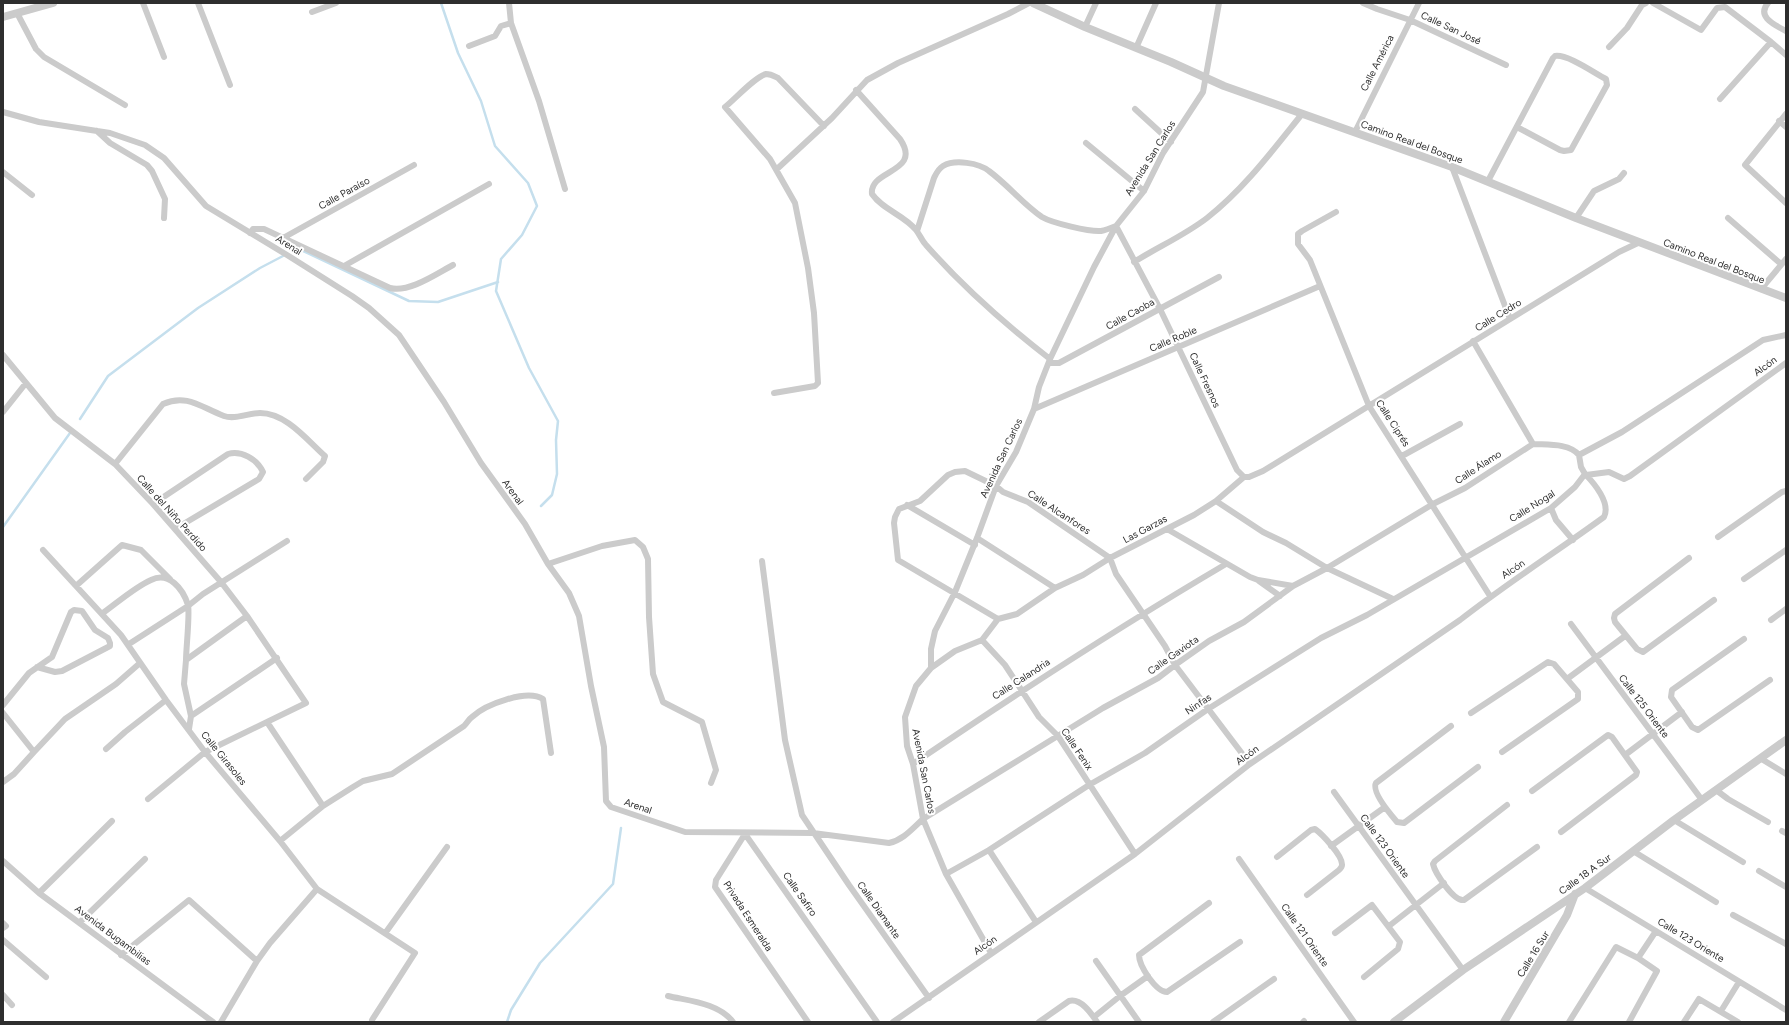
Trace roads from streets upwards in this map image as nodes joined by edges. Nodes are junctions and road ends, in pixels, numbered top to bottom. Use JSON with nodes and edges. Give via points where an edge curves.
{"nodes":[{"id":1,"x":53,"y":3,"type":"edge"},
{"id":2,"x":143,"y":3,"type":"edge"},
{"id":3,"x":198,"y":3,"type":"edge"},
{"id":4,"x":336,"y":3,"type":"edge"},
{"id":5,"x":509,"y":3,"type":"edge"},
{"id":6,"x":1029,"y":3,"type":"edge"},
{"id":7,"x":1033,"y":3,"type":"edge"},
{"id":8,"x":1096,"y":3,"type":"edge"},
{"id":9,"x":1156,"y":3,"type":"edge"},
{"id":10,"x":1219,"y":3,"type":"edge"},
{"id":11,"x":1363,"y":3,"type":"edge"},
{"id":12,"x":1419,"y":3,"type":"edge"},
{"id":13,"x":1646,"y":3,"type":"edge"},
{"id":14,"x":1653,"y":3,"type":"edge"},
{"id":15,"x":1768,"y":3,"type":"edge"},
{"id":16,"x":30,"y":6,"type":"edge"},
{"id":17,"x":312,"y":12,"type":"dead end"},
{"id":18,"x":17,"y":13,"type":"junction"},
{"id":19,"x":3,"y":17,"type":"edge"},
{"id":20,"x":1410,"y":20,"type":"junction"},
{"id":21,"x":511,"y":23,"type":"junction"},
{"id":22,"x":1085,"y":27,"type":"junction"},
{"id":23,"x":1786,"y":31,"type":"edge"},
{"id":24,"x":1771,"y":42,"type":"junction"},
{"id":25,"x":469,"y":46,"type":"dead end"},
{"id":26,"x":1609,"y":47,"type":"dead end"},
{"id":27,"x":1136,"y":48,"type":"junction"},
{"id":28,"x":1786,"y":55,"type":"edge"},
{"id":29,"x":164,"y":57,"type":"dead end"},
{"id":30,"x":1506,"y":65,"type":"dead end"},
{"id":31,"x":1204,"y":79,"type":"junction"},
{"id":32,"x":230,"y":85,"type":"dead end"},
{"id":33,"x":856,"y":90,"type":"junction"},
{"id":34,"x":1720,"y":99,"type":"dead end"},
{"id":35,"x":125,"y":105,"type":"dead end"},
{"id":36,"x":1135,"y":109,"type":"dead end"},
{"id":37,"x":3,"y":112,"type":"edge"},
{"id":38,"x":1302,"y":114,"type":"junction"},
{"id":39,"x":1786,"y":114,"type":"edge"},
{"id":40,"x":1779,"y":121,"type":"junction"},
{"id":41,"x":824,"y":126,"type":"junction"},
{"id":42,"x":1517,"y":127,"type":"junction"},
{"id":43,"x":1786,"y":127,"type":"edge"},
{"id":44,"x":97,"y":131,"type":"junction"},
{"id":45,"x":1355,"y":132,"type":"junction"},
{"id":46,"x":1171,"y":142,"type":"junction"},
{"id":47,"x":1086,"y":143,"type":"dead end"},
{"id":48,"x":414,"y":165,"type":"dead end"},
{"id":49,"x":1452,"y":167,"type":"junction"},
{"id":50,"x":777,"y":169,"type":"junction"},
{"id":51,"x":3,"y":172,"type":"edge"},
{"id":52,"x":1624,"y":173,"type":"dead end"},
{"id":53,"x":1488,"y":181,"type":"junction"},
{"id":54,"x":489,"y":184,"type":"dead end"},
{"id":55,"x":565,"y":188,"type":"dead end"},
{"id":56,"x":1144,"y":190,"type":"junction"},
{"id":57,"x":32,"y":195,"type":"dead end"},
{"id":58,"x":1786,"y":203,"type":"edge"},
{"id":59,"x":1336,"y":212,"type":"dead end"},
{"id":60,"x":164,"y":218,"type":"dead end"},
{"id":61,"x":1576,"y":218,"type":"junction"},
{"id":62,"x":1728,"y":218,"type":"dead end"},
{"id":63,"x":1116,"y":226,"type":"junction"},
{"id":64,"x":916,"y":230,"type":"junction"},
{"id":65,"x":250,"y":233,"type":"junction"},
{"id":66,"x":284,"y":238,"type":"junction"},
{"id":67,"x":1638,"y":243,"type":"junction"},
{"id":68,"x":1786,"y":259,"type":"edge"},
{"id":69,"x":1134,"y":262,"type":"junction"},
{"id":70,"x":1781,"y":264,"type":"junction"},
{"id":71,"x":453,"y":265,"type":"dead end"},
{"id":72,"x":344,"y":266,"type":"junction"},
{"id":73,"x":1220,"y":277,"type":"dead end"},
{"id":74,"x":1320,"y":286,"type":"junction"},
{"id":75,"x":1761,"y":289,"type":"junction"},
{"id":76,"x":1786,"y":298,"type":"edge"},
{"id":77,"x":1160,"y":309,"type":"junction"},
{"id":78,"x":1510,"y":319,"type":"junction"},
{"id":79,"x":1786,"y":335,"type":"edge"},
{"id":80,"x":1473,"y":341,"type":"junction"},
{"id":81,"x":1179,"y":348,"type":"junction"},
{"id":82,"x":3,"y":355,"type":"edge"},
{"id":83,"x":1049,"y":361,"type":"junction"},
{"id":84,"x":1786,"y":363,"type":"edge"},
{"id":85,"x":26,"y":383,"type":"junction"},
{"id":86,"x":774,"y":393,"type":"dead end"},
{"id":87,"x":1369,"y":406,"type":"junction"},
{"id":88,"x":1034,"y":409,"type":"junction"},
{"id":89,"x":3,"y":412,"type":"edge"},
{"id":90,"x":1460,"y":424,"type":"dead end"},
{"id":91,"x":1533,"y":444,"type":"junction"},
{"id":92,"x":1579,"y":455,"type":"junction"},
{"id":93,"x":1402,"y":456,"type":"junction"},
{"id":94,"x":115,"y":464,"type":"junction"},
{"id":95,"x":1585,"y":474,"type":"junction"},
{"id":96,"x":1244,"y":477,"type":"junction"},
{"id":97,"x":306,"y":479,"type":"dead end"},
{"id":98,"x":996,"y":486,"type":"junction"},
{"id":99,"x":1786,"y":492,"type":"edge"},
{"id":100,"x":1216,"y":500,"type":"junction"},
{"id":101,"x":153,"y":504,"type":"junction"},
{"id":102,"x":1433,"y":504,"type":"junction"},
{"id":103,"x":907,"y":506,"type":"junction"},
{"id":104,"x":1551,"y":508,"type":"junction"},
{"id":105,"x":175,"y":529,"type":"junction"},
{"id":106,"x":1167,"y":529,"type":"junction"},
{"id":107,"x":977,"y":538,"type":"junction"},
{"id":108,"x":1718,"y":538,"type":"dead end"},
{"id":109,"x":1573,"y":540,"type":"junction"},
{"id":110,"x":287,"y":541,"type":"dead end"},
{"id":111,"x":975,"y":545,"type":"junction"},
{"id":112,"x":42,"y":550,"type":"dead end"},
{"id":113,"x":1786,"y":550,"type":"edge"},
{"id":114,"x":1465,"y":557,"type":"junction"},
{"id":115,"x":1110,"y":558,"type":"junction"},
{"id":116,"x":1689,"y":558,"type":"dead end"},
{"id":117,"x":762,"y":561,"type":"dead end"},
{"id":118,"x":548,"y":564,"type":"junction"},
{"id":119,"x":1226,"y":564,"type":"junction"},
{"id":120,"x":1327,"y":568,"type":"junction"},
{"id":121,"x":170,"y":579,"type":"junction"},
{"id":122,"x":1744,"y":579,"type":"dead end"},
{"id":123,"x":1258,"y":580,"type":"junction"},
{"id":124,"x":221,"y":582,"type":"junction"},
{"id":125,"x":77,"y":585,"type":"junction"},
{"id":126,"x":1293,"y":586,"type":"junction"},
{"id":127,"x":1055,"y":588,"type":"junction"},
{"id":128,"x":955,"y":592,"type":"junction"},
{"id":129,"x":1280,"y":596,"type":"junction"},
{"id":130,"x":1490,"y":596,"type":"junction"},
{"id":131,"x":1393,"y":599,"type":"junction"},
{"id":132,"x":1714,"y":600,"type":"dead end"},
{"id":133,"x":188,"y":606,"type":"junction"},
{"id":134,"x":1786,"y":609,"type":"edge"},
{"id":135,"x":103,"y":613,"type":"junction"},
{"id":136,"x":1142,"y":613,"type":"junction"},
{"id":137,"x":247,"y":616,"type":"junction"},
{"id":138,"x":998,"y":619,"type":"junction"},
{"id":139,"x":1771,"y":620,"type":"dead end"},
{"id":140,"x":1571,"y":624,"type":"dead end"},
{"id":141,"x":1626,"y":636,"type":"junction"},
{"id":142,"x":1744,"y":639,"type":"dead end"},
{"id":143,"x":982,"y":640,"type":"junction"},
{"id":144,"x":128,"y":644,"type":"junction"},
{"id":145,"x":277,"y":658,"type":"junction"},
{"id":146,"x":1595,"y":658,"type":"junction"},
{"id":147,"x":186,"y":660,"type":"junction"},
{"id":148,"x":140,"y":663,"type":"junction"},
{"id":149,"x":1175,"y":665,"type":"junction"},
{"id":150,"x":37,"y":666,"type":"junction"},
{"id":151,"x":931,"y":668,"type":"junction"},
{"id":152,"x":1567,"y":678,"type":"junction"},
{"id":153,"x":1770,"y":680,"type":"dead end"},
{"id":154,"x":1022,"y":690,"type":"junction"},
{"id":155,"x":166,"y":700,"type":"junction"},
{"id":156,"x":3,"y":705,"type":"edge"},
{"id":157,"x":1208,"y":709,"type":"junction"},
{"id":158,"x":1682,"y":712,"type":"junction"},
{"id":159,"x":3,"y":713,"type":"edge"},
{"id":160,"x":1471,"y":713,"type":"dead end"},
{"id":161,"x":191,"y":716,"type":"junction"},
{"id":162,"x":267,"y":722,"type":"junction"},
{"id":163,"x":1451,"y":726,"type":"dead end"},
{"id":164,"x":189,"y":729,"type":"junction"},
{"id":165,"x":1653,"y":735,"type":"junction"},
{"id":166,"x":1058,"y":736,"type":"junction"},
{"id":167,"x":1786,"y":740,"type":"edge"},
{"id":168,"x":106,"y":749,"type":"dead end"},
{"id":169,"x":34,"y":752,"type":"junction"},
{"id":170,"x":205,"y":752,"type":"junction"},
{"id":171,"x":1502,"y":752,"type":"dead end"},
{"id":172,"x":551,"y":753,"type":"dead end"},
{"id":173,"x":1624,"y":755,"type":"junction"},
{"id":174,"x":1760,"y":758,"type":"junction"},
{"id":175,"x":913,"y":764,"type":"junction"},
{"id":176,"x":1250,"y":764,"type":"junction"},
{"id":177,"x":1478,"y":767,"type":"dead end"},
{"id":178,"x":1786,"y":774,"type":"edge"},
{"id":179,"x":3,"y":782,"type":"edge"},
{"id":180,"x":711,"y":783,"type":"dead end"},
{"id":181,"x":1089,"y":785,"type":"junction"},
{"id":182,"x":1716,"y":790,"type":"junction"},
{"id":183,"x":1532,"y":791,"type":"dead end"},
{"id":184,"x":1334,"y":792,"type":"dead end"},
{"id":185,"x":148,"y":799,"type":"dead end"},
{"id":186,"x":1702,"y":800,"type":"junction"},
{"id":187,"x":1507,"y":805,"type":"dead end"},
{"id":188,"x":323,"y":806,"type":"junction"},
{"id":189,"x":1385,"y":807,"type":"junction"},
{"id":190,"x":923,"y":819,"type":"junction"},
{"id":191,"x":1674,"y":820,"type":"junction"},
{"id":192,"x":112,"y":821,"type":"dead end"},
{"id":193,"x":1768,"y":822,"type":"dead end"},
{"id":194,"x":1359,"y":826,"type":"junction"},
{"id":195,"x":1561,"y":832,"type":"dead end"},
{"id":196,"x":813,"y":833,"type":"junction"},
{"id":197,"x":745,"y":834,"type":"junction"},
{"id":198,"x":280,"y":841,"type":"junction"},
{"id":199,"x":1331,"y":846,"type":"junction"},
{"id":200,"x":447,"y":847,"type":"dead end"},
{"id":201,"x":1536,"y":847,"type":"dead end"},
{"id":202,"x":989,"y":850,"type":"junction"},
{"id":203,"x":1632,"y":851,"type":"junction"},
{"id":204,"x":1135,"y":854,"type":"junction"},
{"id":205,"x":1277,"y":857,"type":"dead end"},
{"id":206,"x":145,"y":859,"type":"dead end"},
{"id":207,"x":1239,"y":859,"type":"dead end"},
{"id":208,"x":3,"y":861,"type":"edge"},
{"id":209,"x":1743,"y":862,"type":"dead end"},
{"id":210,"x":1759,"y":871,"type":"dead end"},
{"id":211,"x":946,"y":874,"type":"junction"},
{"id":212,"x":1444,"y":883,"type":"junction"},
{"id":213,"x":1786,"y":887,"type":"edge"},
{"id":214,"x":1585,"y":888,"type":"junction"},
{"id":215,"x":317,"y":889,"type":"junction"},
{"id":216,"x":39,"y":893,"type":"junction"},
{"id":217,"x":1576,"y":894,"type":"junction"},
{"id":218,"x":1307,"y":895,"type":"dead end"},
{"id":219,"x":1716,"y":902,"type":"dead end"},
{"id":220,"x":1208,"y":903,"type":"dead end"},
{"id":221,"x":1415,"y":905,"type":"junction"},
{"id":222,"x":1733,"y":915,"type":"dead end"},
{"id":223,"x":80,"y":922,"type":"junction"},
{"id":224,"x":1036,"y":922,"type":"junction"},
{"id":225,"x":3,"y":923,"type":"edge"},
{"id":226,"x":1389,"y":926,"type":"junction"},
{"id":227,"x":3,"y":928,"type":"edge"},
{"id":228,"x":1656,"y":931,"type":"junction"},
{"id":229,"x":386,"y":932,"type":"junction"},
{"id":230,"x":1335,"y":933,"type":"dead end"},
{"id":231,"x":3,"y":940,"type":"edge"},
{"id":232,"x":1240,"y":942,"type":"dead end"},
{"id":233,"x":1786,"y":944,"type":"edge"},
{"id":234,"x":991,"y":953,"type":"junction"},
{"id":235,"x":121,"y":955,"type":"junction"},
{"id":236,"x":1638,"y":958,"type":"junction"},
{"id":237,"x":257,"y":961,"type":"junction"},
{"id":238,"x":1096,"y":961,"type":"dead end"},
{"id":239,"x":1463,"y":970,"type":"junction"},
{"id":240,"x":1148,"y":976,"type":"junction"},
{"id":241,"x":46,"y":977,"type":"dead end"},
{"id":242,"x":1364,"y":977,"type":"dead end"},
{"id":243,"x":1274,"y":979,"type":"dead end"},
{"id":244,"x":1739,"y":982,"type":"junction"},
{"id":245,"x":3,"y":995,"type":"edge"},
{"id":246,"x":668,"y":996,"type":"dead end"},
{"id":247,"x":1120,"y":996,"type":"junction"},
{"id":248,"x":929,"y":998,"type":"junction"},
{"id":249,"x":12,"y":1005,"type":"dead end"},
{"id":250,"x":1786,"y":1010,"type":"edge"},
{"id":251,"x":1721,"y":1011,"type":"junction"},
{"id":252,"x":372,"y":1020,"type":"dead end"},
{"id":253,"x":1095,"y":1020,"type":"edge"},
{"id":254,"x":213,"y":1022,"type":"edge"},
{"id":255,"x":221,"y":1022,"type":"edge"},
{"id":256,"x":733,"y":1022,"type":"edge"},
{"id":257,"x":808,"y":1022,"type":"edge"},
{"id":258,"x":877,"y":1022,"type":"edge"},
{"id":259,"x":893,"y":1022,"type":"edge"},
{"id":260,"x":1039,"y":1022,"type":"edge"},
{"id":261,"x":1139,"y":1022,"type":"edge"},
{"id":262,"x":1213,"y":1022,"type":"edge"},
{"id":263,"x":1354,"y":1022,"type":"edge"},
{"id":264,"x":1394,"y":1022,"type":"edge"},
{"id":265,"x":1504,"y":1022,"type":"edge"},
{"id":266,"x":1569,"y":1022,"type":"edge"},
{"id":267,"x":1629,"y":1022,"type":"edge"},
{"id":268,"x":1684,"y":1022,"type":"edge"},
{"id":269,"x":1738,"y":1022,"type":"edge"}],
"edges":[{"from":1,"to":16,"type":"street"},
{"from":2,"to":29,"type":"street"},
{"from":3,"to":32,"type":"street"},
{"from":4,"to":17,"type":"street"},
{"from":5,"to":21,"type":"street"},
{"from":6,"to":33,"type":"street","via":[[898,62],[867,80]]},
{"from":7,"to":22,"type":"street","name":"Camino Real del Bosque"},
{"from":8,"to":22,"type":"street"},
{"from":9,"to":27,"type":"street"},
{"from":10,"to":31,"type":"street","name":"Avenida San Carlos"},
{"from":11,"to":20,"type":"street","name":"Calle San José"},
{"from":12,"to":20,"type":"street","name":"Calle América"},
{"from":13,"to":26,"type":"street"},
{"from":14,"to":24,"type":"street","via":[[1701,30],[1717,8],[1725,7]]},
{"from":15,"to":23,"type":"street","via":[[1763,12],[1767,19]]},
{"from":16,"to":18,"type":"street"},
{"from":18,"to":19,"type":"street"},
{"from":18,"to":35,"type":"street","via":[[36,49],[44,57]]},
{"from":20,"to":30,"type":"street","name":"Calle San José"},
{"from":20,"to":45,"type":"street","name":"Calle América"},
{"from":21,"to":25,"type":"street","via":[[501,26],[498,35]]},
{"from":21,"to":55,"type":"street","via":[[539,101]]},
{"from":22,"to":27,"type":"street","name":"Camino Real del Bosque"},
{"from":24,"to":28,"type":"street"},
{"from":24,"to":34,"type":"street"},
{"from":27,"to":31,"type":"street","name":"Camino Real del Bosque"},
{"from":31,"to":38,"type":"street","name":"Camino Real del Bosque"},
{"from":31,"to":46,"type":"street","name":"Avenida San Carlos","via":[[1201,97]]},
{"from":33,"to":41,"type":"street"},
{"from":33,"to":64,"type":"street","via":[[900,139],[906,154],[903,162],[895,170],[875,182],[871,189],[872,194],[881,204]]},
{"from":36,"to":46,"type":"street"},
{"from":37,"to":44,"type":"street","name":"Arenal","via":[[39,122]]},
{"from":38,"to":45,"type":"street","name":"Camino Real del Bosque"},
{"from":38,"to":69,"type":"street","via":[[1224,203],[1196,225]]},
{"from":39,"to":40,"type":"street"},
{"from":40,"to":43,"type":"street"},
{"from":40,"to":58,"type":"street","via":[[1744,165]]},
{"from":41,"to":50,"type":"street"},
{"from":41,"to":50,"type":"street","via":[[778,78],[768,74],[760,77],[725,108],[759,144]]},
{"from":42,"to":42,"type":"street","via":[[1555,56],[1563,56],[1608,82],[1571,150],[1560,150]]},
{"from":42,"to":53,"type":"street"},
{"from":44,"to":60,"type":"street","via":[[110,143],[147,165],[152,171],[165,199]]},
{"from":44,"to":65,"type":"street","name":"Arenal","via":[[124,137],[155,151],[206,206]]},
{"from":45,"to":49,"type":"street","name":"Camino Real del Bosque"},
{"from":46,"to":56,"type":"street","name":"Avenida San Carlos"},
{"from":47,"to":56,"type":"street"},
{"from":48,"to":66,"type":"street","name":"Calle Paraíso"},
{"from":49,"to":53,"type":"street","name":"Camino Real del Bosque"},
{"from":49,"to":78,"type":"street"},
{"from":50,"to":86,"type":"street","via":[[798,212],[814,313],[818,383],[815,386]]},
{"from":51,"to":57,"type":"street"},
{"from":52,"to":61,"type":"street","via":[[1619,179],[1594,191]]},
{"from":53,"to":61,"type":"street","name":"Camino Real del Bosque"},
{"from":54,"to":72,"type":"street"},
{"from":56,"to":63,"type":"street","name":"Avenida San Carlos"},
{"from":59,"to":74,"type":"street","name":"Calle Ciprés","via":[[1298,234],[1298,244],[1310,260]]},
{"from":61,"to":67,"type":"street","name":"Camino Real del Bosque"},
{"from":62,"to":70,"type":"street"},
{"from":63,"to":64,"type":"street","via":[[1097,231],[1047,219],[989,171],[964,163],[952,163],[938,170]]},
{"from":63,"to":69,"type":"street","name":"Calle Fresnos"},
{"from":63,"to":83,"type":"street","name":"Avenida San Carlos"},
{"from":64,"to":83,"type":"street","via":[[927,247],[964,284]]},
{"from":65,"to":66,"type":"street","via":[[258,228]]},
{"from":65,"to":118,"type":"street","name":"Arenal","via":[[369,308],[399,335],[481,463],[525,524]]},
{"from":66,"to":72,"type":"street"},
{"from":67,"to":75,"type":"street","name":"Camino Real del Bosque"},
{"from":67,"to":78,"type":"street","name":"Calle Cedro"},
{"from":68,"to":70,"type":"street"},
{"from":69,"to":77,"type":"street","name":"Calle Fresnos"},
{"from":70,"to":75,"type":"street"},
{"from":71,"to":72,"type":"street","via":[[404,289],[390,288]]},
{"from":73,"to":77,"type":"street","name":"Calle Caoba"},
{"from":74,"to":81,"type":"street","name":"Calle Roble"},
{"from":74,"to":87,"type":"street","name":"Calle Ciprés"},
{"from":75,"to":76,"type":"street","name":"Camino Real del Bosque"},
{"from":77,"to":81,"type":"street","name":"Calle Fresnos"},
{"from":77,"to":83,"type":"street","name":"Calle Caoba","via":[[1060,363]]},
{"from":78,"to":80,"type":"street","name":"Calle Cedro"},
{"from":79,"to":92,"type":"street","via":[[1763,340],[1622,432]]},
{"from":80,"to":87,"type":"street","name":"Calle Cedro"},
{"from":80,"to":91,"type":"street"},
{"from":81,"to":88,"type":"street","name":"Calle Roble"},
{"from":81,"to":96,"type":"street","name":"Calle Fresnos","via":[[1238,470]]},
{"from":82,"to":85,"type":"street","name":"Calle del Niño Perdido"},
{"from":83,"to":88,"type":"street","name":"Avenida San Carlos"},
{"from":84,"to":95,"type":"street","name":"Alcón","via":[[1630,476],[1624,479],[1609,472]]},
{"from":85,"to":89,"type":"street"},
{"from":85,"to":94,"type":"street","name":"Calle del Niño Perdido","via":[[55,418]]},
{"from":87,"to":93,"type":"street","name":"Calle Ciprés"},
{"from":87,"to":96,"type":"street","name":"Las Garzas","via":[[1263,471]]},
{"from":88,"to":98,"type":"street","name":"Avenida San Carlos","via":[[1016,452]]},
{"from":90,"to":93,"type":"street"},
{"from":91,"to":92,"type":"street","via":[[1563,447],[1576,451]]},
{"from":91,"to":102,"type":"street","name":"Calle Álamo","via":[[1465,488]]},
{"from":92,"to":95,"type":"street"},
{"from":93,"to":102,"type":"street","name":"Calle Ciprés"},
{"from":94,"to":97,"type":"street","via":[[163,404],[182,400],[231,418],[261,413],[280,419],[295,428],[325,456],[324,462]]},
{"from":94,"to":101,"type":"street","name":"Calle del Niño Perdido"},
{"from":95,"to":104,"type":"street","name":"Calle Nogal","via":[[1576,487]]},
{"from":95,"to":109,"type":"street","name":"Alcón","via":[[1592,481],[1606,510],[1604,517]]},
{"from":96,"to":100,"type":"street","name":"Las Garzas"},
{"from":98,"to":103,"type":"street","name":"Calle Alcanfores","via":[[965,471],[955,472],[940,481],[920,501]]},
{"from":98,"to":107,"type":"street","name":"Avenida San Carlos"},
{"from":98,"to":115,"type":"street","name":"Calle Alcanfores","via":[[1003,492],[1028,502]]},
{"from":99,"to":108,"type":"street","via":[[1782,492]]},
{"from":100,"to":106,"type":"street","name":"Las Garzas"},
{"from":100,"to":120,"type":"street","via":[[1263,532]]},
{"from":101,"to":105,"type":"street","name":"Calle del Niño Perdido"},
{"from":101,"to":105,"type":"street","via":[[228,454],[240,452],[260,467],[263,472],[260,479]]},
{"from":102,"to":114,"type":"street","name":"Calle Ciprés"},
{"from":102,"to":120,"type":"street","name":"Calle Gaviota"},
{"from":103,"to":111,"type":"street"},
{"from":103,"to":128,"type":"street","via":[[899,509],[895,517],[898,560]]},
{"from":104,"to":109,"type":"street","via":[[1556,520]]},
{"from":104,"to":114,"type":"street","name":"Calle Nogal"},
{"from":105,"to":124,"type":"street","name":"Calle del Niño Perdido"},
{"from":106,"to":115,"type":"street","name":"Las Garzas"},
{"from":106,"to":119,"type":"street"},
{"from":107,"to":111,"type":"street","name":"Avenida San Carlos"},
{"from":107,"to":127,"type":"street"},
{"from":109,"to":130,"type":"street","name":"Alcón"},
{"from":110,"to":124,"type":"street"},
{"from":111,"to":128,"type":"street","name":"Avenida San Carlos"},
{"from":112,"to":125,"type":"street","name":"Calle Girasoles"},
{"from":113,"to":122,"type":"street"},
{"from":114,"to":130,"type":"street","name":"Calle Ciprés"},
{"from":114,"to":131,"type":"street","name":"Ninfas"},
{"from":115,"to":127,"type":"street","name":"Las Garzas"},
{"from":115,"to":136,"type":"street","via":[[1116,574]]},
{"from":116,"to":141,"type":"street","via":[[1615,614],[1614,620]]},
{"from":117,"to":196,"type":"street","name":"Calle Diamante","via":[[785,740],[798,803]]},
{"from":118,"to":180,"type":"street","via":[[602,546],[635,540],[643,547],[648,559],[653,674],[663,702],[702,722],[716,770]]},
{"from":118,"to":197,"type":"street","name":"Arenal","via":[[569,593],[579,616],[604,747],[606,801],[611,807],[685,832]]},
{"from":119,"to":123,"type":"street"},
{"from":119,"to":136,"type":"street","name":"Calle Calandria"},
{"from":120,"to":126,"type":"street","name":"Calle Gaviota"},
{"from":120,"to":131,"type":"street"},
{"from":121,"to":125,"type":"street","via":[[142,550],[122,545]]},
{"from":121,"to":133,"type":"street"},
{"from":121,"to":135,"type":"street","via":[[161,577],[151,580]]},
{"from":123,"to":126,"type":"street"},
{"from":123,"to":129,"type":"street"},
{"from":124,"to":133,"type":"street"},
{"from":124,"to":137,"type":"street","name":"Calle del Niño Perdido"},
{"from":125,"to":135,"type":"street","name":"Calle Girasoles"},
{"from":126,"to":129,"type":"street","name":"Calle Gaviota"},
{"from":127,"to":138,"type":"street","name":"Las Garzas","via":[[1017,614]]},
{"from":128,"to":138,"type":"street"},
{"from":128,"to":151,"type":"street","name":"Avenida San Carlos","via":[[933,639]]},
{"from":129,"to":149,"type":"street","name":"Calle Gaviota"},
{"from":130,"to":176,"type":"street","name":"Alcón","via":[[1460,620]]},
{"from":131,"to":157,"type":"street","name":"Ninfas","via":[[1321,638]]},
{"from":132,"to":141,"type":"street","via":[[1643,652],[1637,650]]},
{"from":133,"to":144,"type":"street"},
{"from":133,"to":147,"type":"street"},
{"from":134,"to":139,"type":"street"},
{"from":135,"to":144,"type":"street","name":"Calle Girasoles"},
{"from":136,"to":149,"type":"street"},
{"from":136,"to":154,"type":"street","name":"Calle Calandria"},
{"from":137,"to":145,"type":"street","name":"Calle del Niño Perdido"},
{"from":137,"to":147,"type":"street"},
{"from":138,"to":143,"type":"street"},
{"from":140,"to":146,"type":"street","name":"Calle 125 Oriente"},
{"from":141,"to":146,"type":"street"},
{"from":142,"to":158,"type":"street","via":[[1672,690],[1671,697]]},
{"from":143,"to":151,"type":"street","via":[[954,651]]},
{"from":143,"to":154,"type":"street","name":"Calle Fenix","via":[[1005,665]]},
{"from":144,"to":148,"type":"street","name":"Calle Girasoles"},
{"from":145,"to":161,"type":"street"},
{"from":145,"to":162,"type":"street","name":"Calle del Niño Perdido","via":[[306,702]]},
{"from":146,"to":152,"type":"street"},
{"from":146,"to":165,"type":"street","name":"Calle 125 Oriente"},
{"from":147,"to":161,"type":"street","via":[[184,684]]},
{"from":148,"to":155,"type":"street","name":"Calle Girasoles"},
{"from":148,"to":169,"type":"street","via":[[116,684],[65,719]]},
{"from":149,"to":157,"type":"street"},
{"from":149,"to":166,"type":"street","name":"Calle Gaviota","via":[[1158,678]]},
{"from":150,"to":150,"type":"street","via":[[55,672],[62,671],[110,646],[110,643],[108,638],[95,630],[82,611],[74,610],[52,657]]},
{"from":150,"to":156,"type":"street","via":[[28,673]]},
{"from":151,"to":175,"type":"street","name":"Avenida San Carlos","via":[[916,686],[905,717],[907,746]]},
{"from":152,"to":160,"type":"street","via":[[1554,664],[1548,662]]},
{"from":152,"to":171,"type":"street","via":[[1578,692],[1578,699]]},
{"from":153,"to":158,"type":"street","via":[[1700,729],[1693,729]]},
{"from":154,"to":166,"type":"street","name":"Calle Fenix","via":[[1039,717]]},
{"from":154,"to":175,"type":"street","name":"Calle Calandria"},
{"from":155,"to":164,"type":"street","name":"Calle Girasoles"},
{"from":155,"to":168,"type":"street"},
{"from":157,"to":176,"type":"street"},
{"from":157,"to":181,"type":"street","name":"Ninfas","via":[[1145,753]]},
{"from":158,"to":165,"type":"street"},
{"from":159,"to":169,"type":"street"},
{"from":161,"to":164,"type":"street"},
{"from":162,"to":170,"type":"street"},
{"from":162,"to":188,"type":"street"},
{"from":163,"to":189,"type":"street","via":[[1376,783],[1374,790]]},
{"from":164,"to":170,"type":"street","name":"Calle Girasoles"},
{"from":165,"to":173,"type":"street"},
{"from":165,"to":186,"type":"street","name":"Calle 125 Oriente"},
{"from":166,"to":181,"type":"street","name":"Calle Fenix"},
{"from":166,"to":190,"type":"street","name":"Calle Gaviota"},
{"from":167,"to":174,"type":"street","name":"Calle 18 A Sur"},
{"from":169,"to":179,"type":"street"},
{"from":170,"to":185,"type":"street"},
{"from":170,"to":198,"type":"street","name":"Calle Girasoles"},
{"from":172,"to":188,"type":"street","via":[[543,699],[537,695],[512,698],[487,707],[472,716],[464,726],[392,774],[363,781]]},
{"from":173,"to":183,"type":"street","via":[[1612,737],[1608,736]]},
{"from":173,"to":195,"type":"street","via":[[1637,772],[1636,775]]},
{"from":174,"to":178,"type":"street"},
{"from":174,"to":182,"type":"street","name":"Calle 18 A Sur"},
{"from":175,"to":190,"type":"street","name":"Avenida San Carlos"},
{"from":176,"to":204,"type":"street","name":"Alcón"},
{"from":177,"to":189,"type":"street","via":[[1404,823],[1397,822]]},
{"from":181,"to":202,"type":"street","name":"Ninfas"},
{"from":181,"to":204,"type":"street","name":"Calle Fenix"},
{"from":182,"to":186,"type":"street","name":"Calle 18 A Sur"},
{"from":182,"to":193,"type":"street","via":[[1728,800]]},
{"from":184,"to":194,"type":"street","name":"Calle 123 Oriente"},
{"from":186,"to":191,"type":"street","name":"Calle 18 A Sur"},
{"from":187,"to":212,"type":"street","via":[[1435,861],[1434,868]]},
{"from":188,"to":198,"type":"street"},
{"from":189,"to":194,"type":"street"},
{"from":190,"to":196,"type":"street","name":"Arenal","via":[[903,838],[889,844]]},
{"from":190,"to":211,"type":"street","name":"Avenida San Carlos"},
{"from":191,"to":203,"type":"street","name":"Calle 18 A Sur"},
{"from":191,"to":209,"type":"street"},
{"from":192,"to":216,"type":"street"},
{"from":194,"to":199,"type":"street"},
{"from":194,"to":221,"type":"street","name":"Calle 123 Oriente"},
{"from":196,"to":197,"type":"street","name":"Arenal"},
{"from":196,"to":248,"type":"street","name":"Calle Diamante"},
{"from":197,"to":257,"type":"street","name":"Privada Esmeralda","via":[[716,880],[715,887]]},
{"from":197,"to":258,"type":"street","name":"Calle Safiro"},
{"from":198,"to":215,"type":"street","name":"Calle Girasoles"},
{"from":199,"to":205,"type":"street","via":[[1315,829]]},
{"from":199,"to":218,"type":"street","via":[[1342,866]]},
{"from":200,"to":229,"type":"street"},
{"from":201,"to":212,"type":"street","via":[[1464,900],[1456,898]]},
{"from":202,"to":211,"type":"street","name":"Ninfas"},
{"from":202,"to":224,"type":"street"},
{"from":203,"to":214,"type":"street","name":"Calle 18 A Sur"},
{"from":203,"to":219,"type":"street"},
{"from":204,"to":224,"type":"street","name":"Alcón"},
{"from":206,"to":223,"type":"street"},
{"from":207,"to":263,"type":"street","name":"Calle 121 Oriente"},
{"from":208,"to":216,"type":"street","name":"Avenida Bugambilias"},
{"from":210,"to":213,"type":"street"},
{"from":211,"to":234,"type":"street","name":"Avenida San Carlos"},
{"from":212,"to":221,"type":"street"},
{"from":214,"to":217,"type":"street","name":"Calle 18 A Sur"},
{"from":214,"to":228,"type":"street","name":"Calle 123 Oriente"},
{"from":215,"to":229,"type":"street","name":"Calle Girasoles"},
{"from":215,"to":237,"type":"street"},
{"from":216,"to":223,"type":"street","name":"Avenida Bugambilias"},
{"from":217,"to":239,"type":"street","name":"Calle 18 A Sur"},
{"from":217,"to":265,"type":"street","name":"Calle 16 Sur","via":[[1567,916]]},
{"from":220,"to":240,"type":"street","via":[[1139,955]]},
{"from":221,"to":226,"type":"street"},
{"from":221,"to":239,"type":"street","name":"Calle 123 Oriente"},
{"from":222,"to":233,"type":"street"},
{"from":223,"to":235,"type":"street","name":"Avenida Bugambilias"},
{"from":224,"to":234,"type":"street","name":"Alcón"},
{"from":225,"to":227,"type":"street","via":[[6,926]]},
{"from":226,"to":230,"type":"street","via":[[1372,905]]},
{"from":226,"to":242,"type":"street","via":[[1400,945]]},
{"from":228,"to":236,"type":"street"},
{"from":228,"to":244,"type":"street","name":"Calle 123 Oriente"},
{"from":229,"to":252,"type":"street","name":"Calle Girasoles","via":[[415,953]]},
{"from":231,"to":241,"type":"street"},
{"from":232,"to":240,"type":"street","via":[[1167,992],[1159,990]]},
{"from":234,"to":248,"type":"street","name":"Alcón"},
{"from":235,"to":237,"type":"street","via":[[189,900]]},
{"from":235,"to":254,"type":"street","name":"Avenida Bugambilias"},
{"from":236,"to":266,"type":"street","via":[[1619,948],[1613,949]]},
{"from":236,"to":267,"type":"street","via":[[1658,972]]},
{"from":237,"to":255,"type":"street"},
{"from":238,"to":247,"type":"street"},
{"from":239,"to":264,"type":"street","name":"Calle 18 A Sur"},
{"from":240,"to":247,"type":"street"},
{"from":243,"to":262,"type":"street"},
{"from":244,"to":250,"type":"street","name":"Calle 123 Oriente"},
{"from":244,"to":251,"type":"street"},
{"from":245,"to":249,"type":"street"},
{"from":246,"to":256,"type":"street","via":[[720,1010]]},
{"from":247,"to":253,"type":"street"},
{"from":247,"to":261,"type":"street"},
{"from":248,"to":259,"type":"street","name":"Alcón"},
{"from":251,"to":268,"type":"street","via":[[1699,999]]},
{"from":251,"to":269,"type":"street"},
{"from":253,"to":260,"type":"street","via":[[1080,1002],[1074,1000]]}]}
